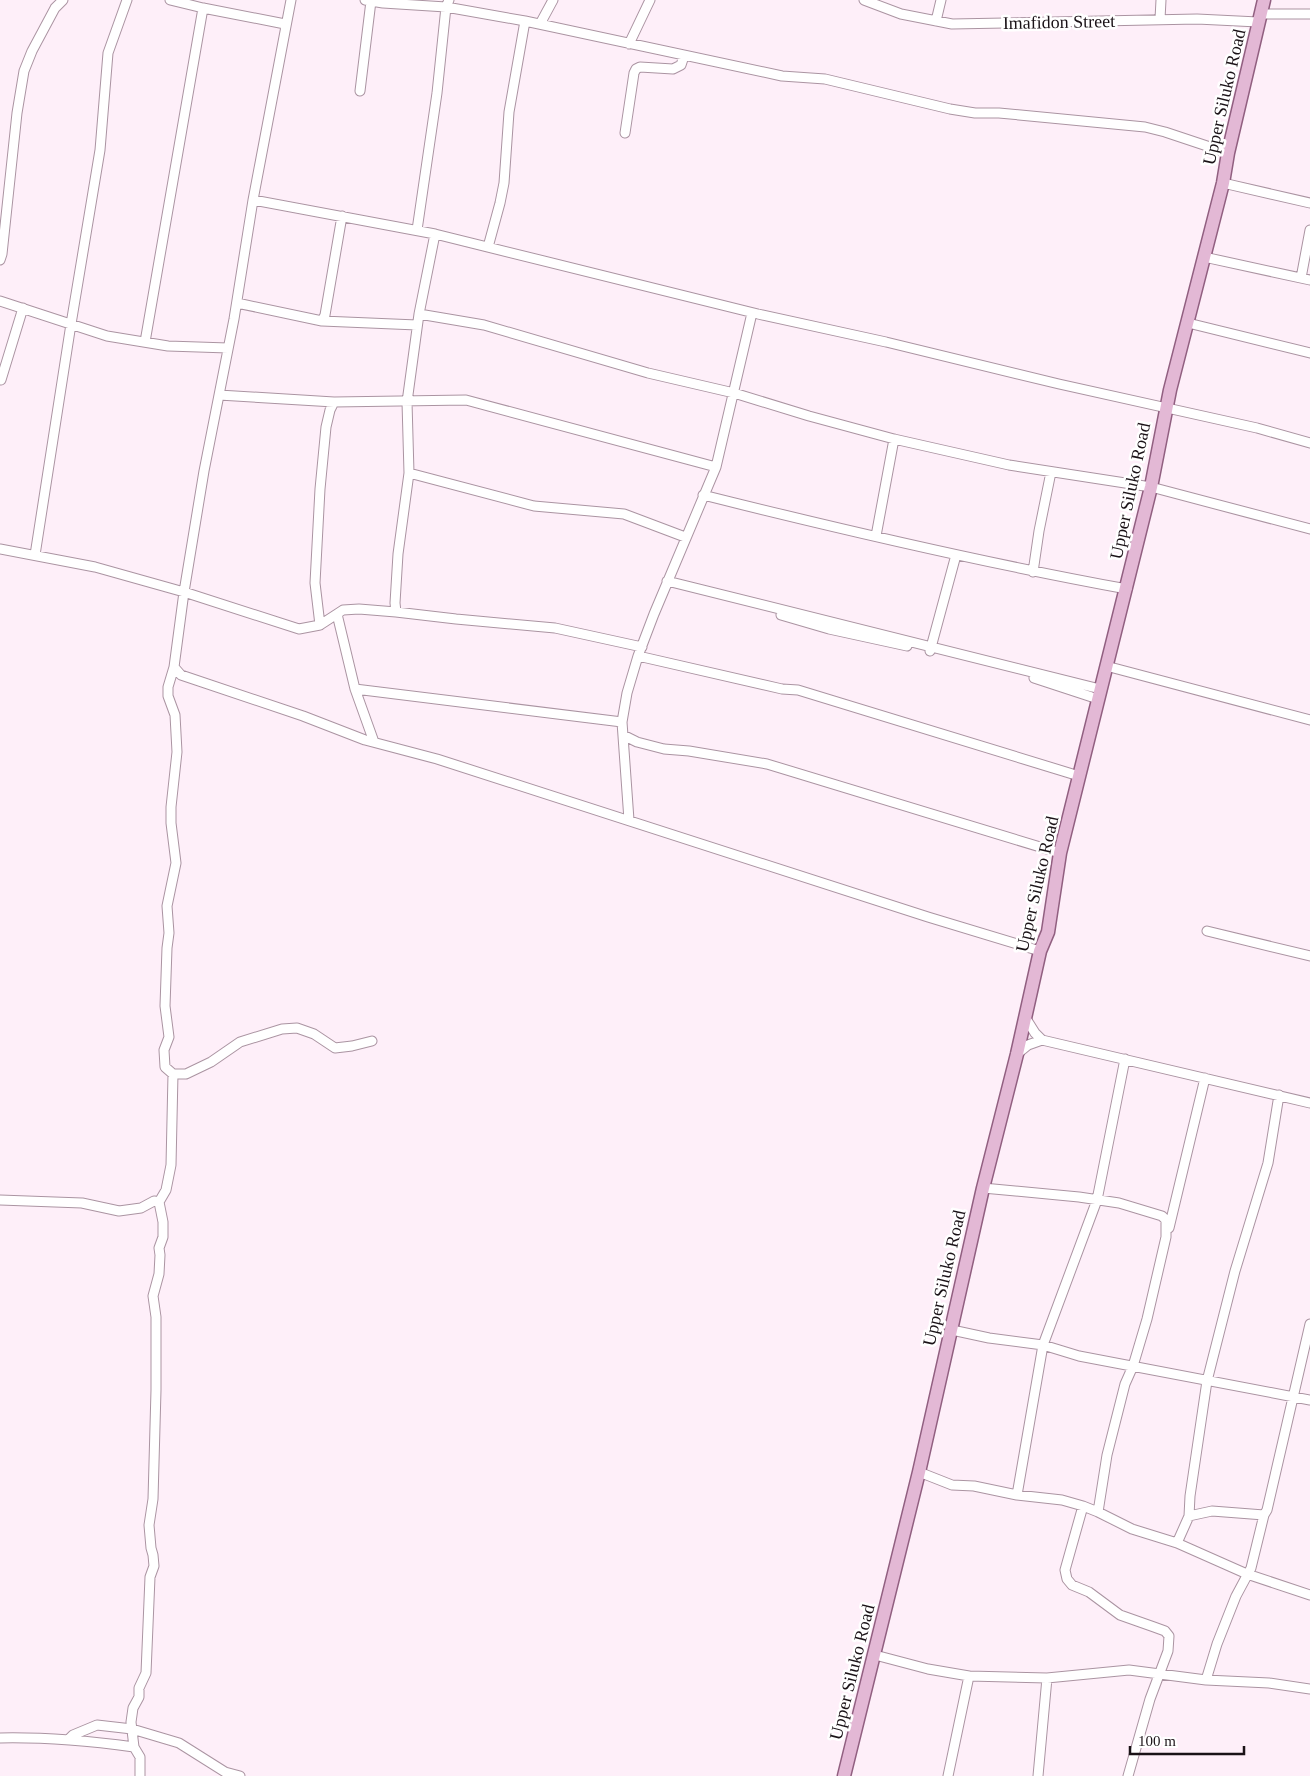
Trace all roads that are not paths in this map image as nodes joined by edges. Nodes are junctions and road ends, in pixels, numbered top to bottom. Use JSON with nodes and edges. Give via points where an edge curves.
{"nodes":[{"id":1,"x":63,"y":0,"type":"edge"},
{"id":2,"x":127,"y":0,"type":"edge"},
{"id":3,"x":170,"y":0,"type":"edge"},
{"id":4,"x":291,"y":0,"type":"edge"},
{"id":5,"x":553,"y":0,"type":"edge"},
{"id":6,"x":650,"y":0,"type":"edge"},
{"id":7,"x":864,"y":0,"type":"edge"},
{"id":8,"x":941,"y":0,"type":"edge"},
{"id":9,"x":1162,"y":0,"type":"edge"},
{"id":10,"x":1264,"y":0,"type":"edge"},
{"id":11,"x":368,"y":1,"type":"edge"},
{"id":12,"x":383,"y":2,"type":"edge"},
{"id":13,"x":447,"y":4,"type":"edge"},
{"id":14,"x":203,"y":8,"type":"junction"},
{"id":15,"x":1310,"y":14,"type":"edge"},
{"id":16,"x":1259,"y":18,"type":"junction"},
{"id":17,"x":1160,"y":20,"type":"junction"},
{"id":18,"x":525,"y":21,"type":"junction"},
{"id":19,"x":936,"y":21,"type":"junction"},
{"id":20,"x":286,"y":24,"type":"junction"},
{"id":21,"x":540,"y":24,"type":"junction"},
{"id":22,"x":629,"y":44,"type":"junction"},
{"id":23,"x":684,"y":56,"type":"junction"},
{"id":24,"x":360,"y":91,"type":"dead end"},
{"id":25,"x":625,"y":133,"type":"dead end"},
{"id":26,"x":1228,"y":153,"type":"junction"},
{"id":27,"x":1223,"y":183,"type":"junction"},
{"id":28,"x":253,"y":200,"type":"junction"},
{"id":29,"x":1310,"y":203,"type":"edge"},
{"id":30,"x":342,"y":216,"type":"junction"},
{"id":31,"x":417,"y":230,"type":"junction"},
{"id":32,"x":1310,"y":230,"type":"edge"},
{"id":33,"x":435,"y":234,"type":"junction"},
{"id":34,"x":488,"y":247,"type":"junction"},
{"id":35,"x":1204,"y":257,"type":"junction"},
{"id":36,"x":0,"y":260,"type":"edge"},
{"id":37,"x":1300,"y":278,"type":"junction"},
{"id":38,"x":1310,"y":280,"type":"edge"},
{"id":39,"x":0,"y":300,"type":"edge"},
{"id":40,"x":237,"y":303,"type":"junction"},
{"id":41,"x":23,"y":308,"type":"junction"},
{"id":42,"x":752,"y":313,"type":"junction"},
{"id":43,"x":419,"y":314,"type":"junction"},
{"id":44,"x":322,"y":320,"type":"junction"},
{"id":45,"x":1188,"y":322,"type":"junction"},
{"id":46,"x":71,"y":324,"type":"junction"},
{"id":47,"x":417,"y":325,"type":"junction"},
{"id":48,"x":145,"y":342,"type":"junction"},
{"id":49,"x":228,"y":348,"type":"junction"},
{"id":50,"x":1310,"y":353,"type":"edge"},
{"id":51,"x":0,"y":380,"type":"edge"},
{"id":52,"x":734,"y":392,"type":"junction"},
{"id":53,"x":219,"y":395,"type":"junction"},
{"id":54,"x":334,"y":402,"type":"junction"},
{"id":55,"x":407,"y":402,"type":"junction"},
{"id":56,"x":1166,"y":408,"type":"junction"},
{"id":57,"x":894,"y":439,"type":"junction"},
{"id":58,"x":1310,"y":443,"type":"edge"},
{"id":59,"x":716,"y":467,"type":"junction"},
{"id":60,"x":1051,"y":472,"type":"junction"},
{"id":61,"x":409,"y":473,"type":"junction"},
{"id":62,"x":1152,"y":487,"type":"junction"},
{"id":63,"x":703,"y":495,"type":"junction"},
{"id":64,"x":1310,"y":529,"type":"edge"},
{"id":65,"x":876,"y":536,"type":"junction"},
{"id":66,"x":685,"y":538,"type":"junction"},
{"id":67,"x":0,"y":549,"type":"edge"},
{"id":68,"x":958,"y":555,"type":"junction"},
{"id":69,"x":35,"y":556,"type":"junction"},
{"id":70,"x":1033,"y":572,"type":"junction"},
{"id":71,"x":667,"y":581,"type":"junction"},
{"id":72,"x":1127,"y":589,"type":"junction"},
{"id":73,"x":184,"y":592,"type":"junction"},
{"id":74,"x":396,"y":612,"type":"junction"},
{"id":75,"x":337,"y":614,"type":"junction"},
{"id":76,"x":781,"y":615,"type":"dead end"},
{"id":77,"x":320,"y":625,"type":"junction"},
{"id":78,"x":642,"y":647,"type":"junction"},
{"id":79,"x":932,"y":649,"type":"junction"},
{"id":80,"x":638,"y":656,"type":"junction"},
{"id":81,"x":1106,"y":666,"type":"junction"},
{"id":82,"x":174,"y":668,"type":"junction"},
{"id":83,"x":355,"y":689,"type":"junction"},
{"id":84,"x":1099,"y":694,"type":"junction"},
{"id":85,"x":1310,"y":720,"type":"edge"},
{"id":86,"x":622,"y":722,"type":"junction"},
{"id":87,"x":623,"y":734,"type":"junction"},
{"id":88,"x":374,"y":742,"type":"junction"},
{"id":89,"x":1079,"y":776,"type":"junction"},
{"id":90,"x":629,"y":820,"type":"junction"},
{"id":91,"x":1060,"y":853,"type":"junction"},
{"id":92,"x":1207,"y":931,"type":"dead end"},
{"id":93,"x":1040,"y":951,"type":"junction"},
{"id":94,"x":1310,"y":956,"type":"edge"},
{"id":95,"x":1025,"y":1017,"type":"junction"},
{"id":96,"x":1042,"y":1040,"type":"junction"},
{"id":97,"x":372,"y":1042,"type":"dead end"},
{"id":98,"x":1017,"y":1054,"type":"junction"},
{"id":99,"x":1125,"y":1059,"type":"junction"},
{"id":100,"x":173,"y":1074,"type":"junction"},
{"id":101,"x":1205,"y":1078,"type":"junction"},
{"id":102,"x":1279,"y":1095,"type":"junction"},
{"id":103,"x":1310,"y":1103,"type":"edge"},
{"id":104,"x":983,"y":1188,"type":"junction"},
{"id":105,"x":0,"y":1200,"type":"edge"},
{"id":106,"x":1096,"y":1200,"type":"junction"},
{"id":107,"x":159,"y":1202,"type":"junction"},
{"id":108,"x":1166,"y":1237,"type":"junction"},
{"id":109,"x":1310,"y":1324,"type":"edge"},
{"id":110,"x":952,"y":1330,"type":"junction"},
{"id":111,"x":1043,"y":1346,"type":"junction"},
{"id":112,"x":1133,"y":1366,"type":"junction"},
{"id":113,"x":1207,"y":1381,"type":"junction"},
{"id":114,"x":1292,"y":1397,"type":"junction"},
{"id":115,"x":1310,"y":1400,"type":"edge"},
{"id":116,"x":919,"y":1472,"type":"junction"},
{"id":117,"x":1017,"y":1495,"type":"junction"},
{"id":118,"x":1083,"y":1506,"type":"junction"},
{"id":119,"x":1098,"y":1512,"type":"junction"},
{"id":120,"x":1264,"y":1514,"type":"junction"},
{"id":121,"x":1189,"y":1516,"type":"junction"},
{"id":122,"x":1177,"y":1543,"type":"junction"},
{"id":123,"x":1247,"y":1574,"type":"junction"},
{"id":124,"x":1310,"y":1595,"type":"edge"},
{"id":125,"x":875,"y":1655,"type":"junction"},
{"id":126,"x":1159,"y":1674,"type":"junction"},
{"id":127,"x":969,"y":1676,"type":"junction"},
{"id":128,"x":1047,"y":1678,"type":"junction"},
{"id":129,"x":1206,"y":1680,"type":"junction"},
{"id":130,"x":1310,"y":1689,"type":"edge"},
{"id":131,"x":132,"y":1729,"type":"junction"},
{"id":132,"x":0,"y":1738,"type":"edge"},
{"id":133,"x":68,"y":1740,"type":"junction"},
{"id":134,"x":134,"y":1747,"type":"junction"},
{"id":135,"x":140,"y":1776,"type":"edge"},
{"id":136,"x":240,"y":1776,"type":"edge"},
{"id":137,"x":844,"y":1776,"type":"edge"},
{"id":138,"x":948,"y":1776,"type":"edge"},
{"id":139,"x":1038,"y":1776,"type":"edge"},
{"id":140,"x":1128,"y":1776,"type":"edge"}],
"edges":[{"from":1,"to":36,"type":"street","via":[[55,8],[24,71]]},
{"from":2,"to":46,"type":"street","via":[[108,53],[100,150]]},
{"from":3,"to":14,"type":"street"},
{"from":4,"to":20,"type":"street"},
{"from":5,"to":21,"type":"street"},
{"from":6,"to":22,"type":"street"},
{"from":7,"to":19,"type":"street","name":"Imafidon Street","via":[[901,14]]},
{"from":8,"to":19,"type":"street"},
{"from":9,"to":17,"type":"street"},
{"from":10,"to":16,"type":"main road","name":"Upper Siluko Road"},
{"from":11,"to":12,"type":"street"},
{"from":11,"to":24,"type":"street"},
{"from":12,"to":13,"type":"street"},
{"from":13,"to":18,"type":"street"},
{"from":13,"to":31,"type":"street"},
{"from":14,"to":20,"type":"street"},
{"from":14,"to":48,"type":"street"},
{"from":15,"to":16,"type":"street","name":"Imafidon Street"},
{"from":16,"to":17,"type":"street","name":"Imafidon Street"},
{"from":16,"to":26,"type":"main road","name":"Upper Siluko Road"},
{"from":17,"to":19,"type":"street","name":"Imafidon Street","via":[[973,24]]},
{"from":18,"to":21,"type":"street"},
{"from":18,"to":34,"type":"street","via":[[509,112],[504,183]]},
{"from":20,"to":28,"type":"street"},
{"from":21,"to":22,"type":"street"},
{"from":22,"to":23,"type":"street"},
{"from":23,"to":25,"type":"street","via":[[682,64],[673,69],[636,69]]},
{"from":23,"to":26,"type":"street","via":[[782,76],[825,78],[975,113],[1145,128]]},
{"from":26,"to":27,"type":"main road","name":"Upper Siluko Road"},
{"from":27,"to":29,"type":"street"},
{"from":27,"to":35,"type":"main road","name":"Upper Siluko Road"},
{"from":28,"to":30,"type":"street"},
{"from":28,"to":40,"type":"street"},
{"from":30,"to":31,"type":"street"},
{"from":30,"to":44,"type":"street"},
{"from":31,"to":33,"type":"street"},
{"from":32,"to":37,"type":"street"},
{"from":33,"to":34,"type":"street"},
{"from":33,"to":43,"type":"street"},
{"from":34,"to":42,"type":"street"},
{"from":35,"to":37,"type":"street"},
{"from":35,"to":45,"type":"main road","name":"Upper Siluko Road"},
{"from":37,"to":38,"type":"street"},
{"from":39,"to":41,"type":"street"},
{"from":40,"to":44,"type":"street"},
{"from":40,"to":49,"type":"street"},
{"from":41,"to":46,"type":"street"},
{"from":41,"to":51,"type":"street"},
{"from":42,"to":52,"type":"street"},
{"from":42,"to":56,"type":"street"},
{"from":43,"to":47,"type":"street"},
{"from":43,"to":52,"type":"street","via":[[484,324],[648,373]]},
{"from":44,"to":47,"type":"street"},
{"from":45,"to":50,"type":"street"},
{"from":45,"to":56,"type":"main road","name":"Upper Siluko Road"},
{"from":46,"to":48,"type":"street","via":[[107,336]]},
{"from":46,"to":69,"type":"street"},
{"from":47,"to":55,"type":"street"},
{"from":48,"to":49,"type":"street"},
{"from":49,"to":53,"type":"street"},
{"from":52,"to":57,"type":"street"},
{"from":52,"to":59,"type":"street"},
{"from":53,"to":54,"type":"street"},
{"from":53,"to":73,"type":"street"},
{"from":54,"to":55,"type":"street"},
{"from":54,"to":77,"type":"street","via":[[326,427],[320,489],[315,583]]},
{"from":55,"to":59,"type":"street","via":[[466,400]]},
{"from":55,"to":61,"type":"street"},
{"from":56,"to":58,"type":"street"},
{"from":56,"to":62,"type":"main road","name":"Upper Siluko Road"},
{"from":57,"to":60,"type":"street"},
{"from":57,"to":65,"type":"street"},
{"from":59,"to":63,"type":"street"},
{"from":60,"to":62,"type":"street"},
{"from":60,"to":70,"type":"street"},
{"from":61,"to":66,"type":"street","via":[[534,506],[624,514]]},
{"from":61,"to":74,"type":"street","via":[[398,554]]},
{"from":62,"to":64,"type":"street"},
{"from":62,"to":72,"type":"main road","name":"Upper Siluko Road"},
{"from":63,"to":65,"type":"street"},
{"from":63,"to":66,"type":"street"},
{"from":65,"to":68,"type":"street"},
{"from":66,"to":71,"type":"street"},
{"from":67,"to":69,"type":"street"},
{"from":68,"to":70,"type":"street"},
{"from":68,"to":79,"type":"street"},
{"from":69,"to":73,"type":"street","via":[[95,567]]},
{"from":70,"to":72,"type":"street"},
{"from":71,"to":78,"type":"street"},
{"from":71,"to":79,"type":"street"},
{"from":72,"to":81,"type":"main road","name":"Upper Siluko Road"},
{"from":73,"to":77,"type":"street","via":[[299,628]]},
{"from":73,"to":82,"type":"street"},
{"from":74,"to":75,"type":"street","via":[[359,609],[343,610]]},
{"from":74,"to":78,"type":"street","via":[[555,628]]},
{"from":75,"to":77,"type":"street"},
{"from":75,"to":83,"type":"street"},
{"from":76,"to":79,"type":"street","via":[[829,629]]},
{"from":78,"to":80,"type":"street"},
{"from":79,"to":84,"type":"street"},
{"from":80,"to":86,"type":"street"},
{"from":80,"to":89,"type":"street","via":[[798,690]]},
{"from":81,"to":84,"type":"main road","name":"Upper Siluko Road"},
{"from":81,"to":85,"type":"street"},
{"from":82,"to":88,"type":"street","via":[[184,676]]},
{"from":82,"to":100,"type":"street","via":[[168,696],[175,715],[177,752],[171,808],[176,863],[167,906],[169,933],[165,1006],[169,1037],[164,1050],[165,1067]]},
{"from":83,"to":86,"type":"street"},
{"from":83,"to":88,"type":"street"},
{"from":84,"to":89,"type":"main road","name":"Upper Siluko Road"},
{"from":86,"to":87,"type":"street"},
{"from":87,"to":90,"type":"street"},
{"from":87,"to":91,"type":"street","via":[[637,742],[664,749],[767,764]]},
{"from":88,"to":90,"type":"street"},
{"from":89,"to":91,"type":"main road","name":"Upper Siluko Road"},
{"from":90,"to":93,"type":"street"},
{"from":91,"to":93,"type":"main road","name":"Upper Siluko Road","via":[[1048,932]]},
{"from":92,"to":94,"type":"street"},
{"from":93,"to":95,"type":"main road","name":"Upper Siluko Road"},
{"from":95,"to":96,"type":"street"},
{"from":95,"to":98,"type":"main road","name":"Upper Siluko Road"},
{"from":96,"to":98,"type":"street"},
{"from":96,"to":99,"type":"street"},
{"from":97,"to":100,"type":"street","via":[[335,1048],[314,1034],[297,1028],[282,1029],[240,1042],[186,1074]]},
{"from":98,"to":104,"type":"main road","name":"Upper Siluko Road"},
{"from":99,"to":101,"type":"street"},
{"from":99,"to":106,"type":"street"},
{"from":100,"to":107,"type":"street","via":[[171,1165],[166,1190]]},
{"from":101,"to":102,"type":"street"},
{"from":101,"to":108,"type":"street"},
{"from":102,"to":103,"type":"street"},
{"from":102,"to":113,"type":"street","via":[[1268,1163],[1235,1271]]},
{"from":104,"to":106,"type":"street"},
{"from":104,"to":110,"type":"main road","name":"Upper Siluko Road"},
{"from":105,"to":107,"type":"street","via":[[82,1203],[118,1211]]},
{"from":106,"to":108,"type":"street","via":[[1162,1216],[1168,1225]]},
{"from":106,"to":111,"type":"street"},
{"from":107,"to":131,"type":"street","via":[[163,1222],[159,1274],[153,1296],[156,1390],[152,1513],[149,1520],[154,1566],[150,1577],[146,1673],[133,1708]]},
{"from":108,"to":112,"type":"street"},
{"from":109,"to":114,"type":"street"},
{"from":110,"to":111,"type":"street"},
{"from":110,"to":116,"type":"main road","name":"Upper Siluko Road"},
{"from":111,"to":112,"type":"street"},
{"from":111,"to":117,"type":"street"},
{"from":112,"to":113,"type":"street"},
{"from":112,"to":119,"type":"street","via":[[1125,1384],[1107,1455]]},
{"from":113,"to":114,"type":"street"},
{"from":113,"to":121,"type":"street"},
{"from":114,"to":115,"type":"street"},
{"from":114,"to":120,"type":"street"},
{"from":116,"to":117,"type":"street","via":[[948,1484]]},
{"from":116,"to":125,"type":"main road","name":"Upper Siluko Road"},
{"from":117,"to":118,"type":"street"},
{"from":118,"to":119,"type":"street"},
{"from":118,"to":126,"type":"street","via":[[1065,1570],[1066,1579],[1120,1615],[1165,1631],[1169,1642]]},
{"from":119,"to":122,"type":"street","via":[[1132,1529]]},
{"from":120,"to":121,"type":"street","via":[[1212,1511]]},
{"from":120,"to":123,"type":"street"},
{"from":121,"to":122,"type":"street"},
{"from":122,"to":123,"type":"street"},
{"from":123,"to":124,"type":"street"},
{"from":123,"to":129,"type":"street","via":[[1217,1644]]},
{"from":125,"to":127,"type":"street"},
{"from":125,"to":137,"type":"main road","name":"Upper Siluko Road"},
{"from":126,"to":128,"type":"street","via":[[1129,1670]]},
{"from":126,"to":129,"type":"street"},
{"from":126,"to":140,"type":"street"},
{"from":127,"to":128,"type":"street"},
{"from":127,"to":138,"type":"street"},
{"from":128,"to":139,"type":"street"},
{"from":129,"to":130,"type":"street"},
{"from":131,"to":133,"type":"street","via":[[97,1725],[72,1735]]},
{"from":131,"to":134,"type":"street"},
{"from":131,"to":136,"type":"street","via":[[180,1743],[225,1772]]},
{"from":132,"to":133,"type":"street"},
{"from":133,"to":134,"type":"street"},
{"from":134,"to":135,"type":"street","via":[[140,1756]]}]}
